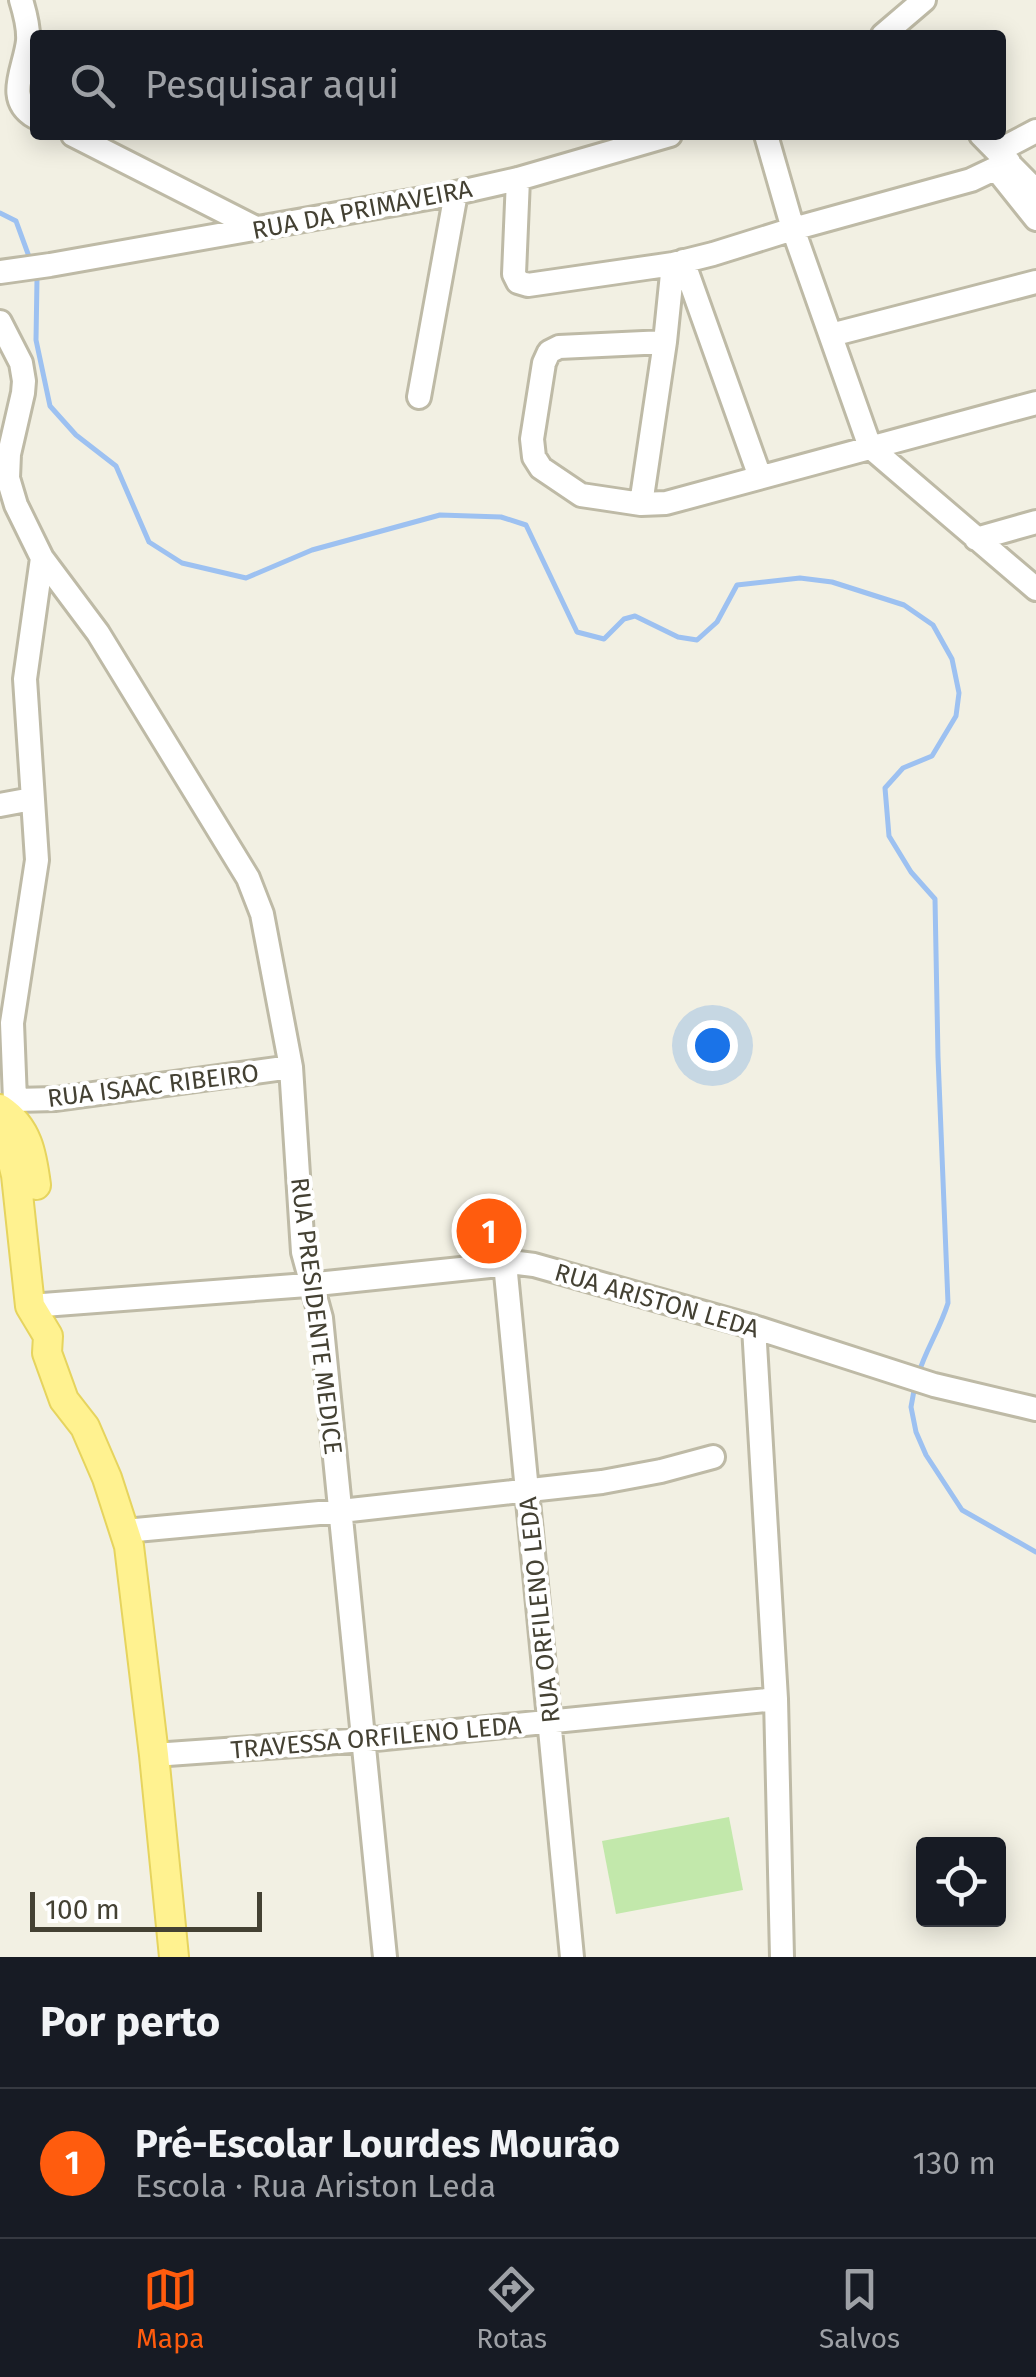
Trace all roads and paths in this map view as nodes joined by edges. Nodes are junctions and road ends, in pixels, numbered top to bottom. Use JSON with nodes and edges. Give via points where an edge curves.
{"nodes":[{"id":1,"x":22,"y":0,"type":"edge"},
{"id":2,"x":924,"y":0,"type":"edge"},
{"id":3,"x":889,"y":30,"type":"edge"},
{"id":4,"x":18,"y":112,"type":"edge"},
{"id":5,"x":1036,"y":132,"type":"edge"},
{"id":6,"x":83,"y":140,"type":"edge"},
{"id":7,"x":653,"y":140,"type":"edge"},
{"id":8,"x":767,"y":140,"type":"edge"},
{"id":9,"x":996,"y":154,"type":"edge"},
{"id":10,"x":518,"y":179,"type":"junction"},
{"id":11,"x":1036,"y":191,"type":"edge"},
{"id":12,"x":456,"y":192,"type":"junction"},
{"id":13,"x":1036,"y":219,"type":"edge"},
{"id":14,"x":258,"y":229,"type":"junction"},
{"id":15,"x":793,"y":229,"type":"junction"},
{"id":16,"x":678,"y":262,"type":"junction"},
{"id":17,"x":0,"y":272,"type":"edge"},
{"id":18,"x":1036,"y":282,"type":"edge"},
{"id":19,"x":0,"y":322,"type":"edge"},
{"id":20,"x":831,"y":335,"type":"junction"},
{"id":21,"x":664,"y":342,"type":"junction"},
{"id":22,"x":419,"y":397,"type":"dead end"},
{"id":23,"x":1036,"y":403,"type":"edge"},
{"id":24,"x":870,"y":447,"type":"junction"},
{"id":25,"x":760,"y":477,"type":"junction"},
{"id":26,"x":641,"y":504,"type":"junction"},
{"id":27,"x":1036,"y":522,"type":"edge"},
{"id":28,"x":976,"y":539,"type":"junction"},
{"id":29,"x":42,"y":558,"type":"junction"},
{"id":30,"x":1036,"y":589,"type":"edge"},
{"id":31,"x":32,"y":798,"type":"junction"},
{"id":32,"x":0,"y":804,"type":"edge"},
{"id":33,"x":290,"y":1067,"type":"junction"},
{"id":34,"x":8,"y":1119,"type":"edge"},
{"id":35,"x":505,"y":1263,"type":"junction"},
{"id":36,"x":312,"y":1285,"type":"junction"},
{"id":37,"x":42,"y":1318,"type":"junction"},
{"id":38,"x":754,"y":1327,"type":"junction"},
{"id":39,"x":1036,"y":1410,"type":"edge"},
{"id":40,"x":713,"y":1457,"type":"dead end"},
{"id":41,"x":528,"y":1490,"type":"junction"},
{"id":42,"x":341,"y":1511,"type":"junction"},
{"id":43,"x":125,"y":1531,"type":"junction"},
{"id":44,"x":776,"y":1699,"type":"junction"},
{"id":45,"x":550,"y":1722,"type":"junction"},
{"id":46,"x":365,"y":1740,"type":"junction"},
{"id":47,"x":154,"y":1756,"type":"junction"},
{"id":48,"x":174,"y":1957,"type":"edge"},
{"id":49,"x":386,"y":1957,"type":"edge"},
{"id":50,"x":572,"y":1957,"type":"edge"},
{"id":51,"x":782,"y":1957,"type":"edge"}],
"edges":[{"from":1,"to":4,"type":"street","via":[[28,42]]},
{"from":2,"to":3,"type":"street"},
{"from":5,"to":9,"type":"street"},
{"from":6,"to":14,"type":"street"},
{"from":7,"to":10,"type":"street","name":"RUA DA PRIMAVEIRA"},
{"from":8,"to":15,"type":"street"},
{"from":9,"to":11,"type":"street"},
{"from":9,"to":13,"type":"street"},
{"from":9,"to":15,"type":"street","via":[[970,180]]},
{"from":10,"to":12,"type":"street","name":"RUA DA PRIMAVEIRA"},
{"from":10,"to":16,"type":"street","via":[[513,271],[520,284]]},
{"from":12,"to":14,"type":"street","name":"RUA DA PRIMAVEIRA"},
{"from":12,"to":22,"type":"street"},
{"from":14,"to":17,"type":"street","name":"RUA DA PRIMAVEIRA"},
{"from":15,"to":16,"type":"street"},
{"from":15,"to":20,"type":"street"},
{"from":16,"to":21,"type":"street"},
{"from":16,"to":25,"type":"street"},
{"from":18,"to":20,"type":"street"},
{"from":19,"to":29,"type":"street","name":"RUA PRESIDENTE MEDICE","via":[[24,382],[8,478]]},
{"from":20,"to":24,"type":"street"},
{"from":21,"to":26,"type":"street"},
{"from":21,"to":26,"type":"street","via":[[553,348],[544,363],[532,439],[536,462],[575,492]]},
{"from":23,"to":24,"type":"street"},
{"from":24,"to":25,"type":"street"},
{"from":24,"to":28,"type":"street"},
{"from":25,"to":26,"type":"street","via":[[677,501]]},
{"from":27,"to":28,"type":"street"},
{"from":28,"to":30,"type":"street"},
{"from":29,"to":31,"type":"street","via":[[26,679]]},
{"from":29,"to":33,"type":"street","name":"RUA PRESIDENTE MEDICE","via":[[98,633],[248,878],[262,914]]},
{"from":31,"to":32,"type":"street"},
{"from":31,"to":34,"type":"street","via":[[37,860],[12,1023]]},
{"from":33,"to":34,"type":"street","name":"RUA ISAAC RIBEIRO","via":[[56,1099]]},
{"from":33,"to":36,"type":"street","name":"RUA PRESIDENTE MEDICE","via":[[303,1252]]},
{"from":34,"to":37,"type":"main road"},
{"from":35,"to":36,"type":"street","name":"RUA ARISTON LEDA"},
{"from":35,"to":38,"type":"street","name":"RUA ARISTON LEDA","via":[[534,1265]]},
{"from":35,"to":41,"type":"street","name":"RUA ORFILENO LEDA"},
{"from":36,"to":37,"type":"street","name":"RUA ARISTON LEDA"},
{"from":36,"to":42,"type":"street","name":"RUA PRESIDENTE MEDICE"},
{"from":37,"to":43,"type":"main road","via":[[64,1400],[85,1428]]},
{"from":38,"to":39,"type":"street","name":"RUA ARISTON LEDA"},
{"from":38,"to":44,"type":"street"},
{"from":40,"to":41,"type":"street","via":[[633,1477]]},
{"from":41,"to":42,"type":"street"},
{"from":41,"to":45,"type":"street","name":"RUA ORFILENO LEDA"},
{"from":42,"to":43,"type":"street"},
{"from":42,"to":46,"type":"street","name":"RUA PRESIDENTE MEDICE"},
{"from":43,"to":47,"type":"main road"},
{"from":44,"to":45,"type":"street","name":"TRAVESSA ORFILENO LEDA"},
{"from":44,"to":51,"type":"street"},
{"from":45,"to":46,"type":"street","name":"TRAVESSA ORFILENO LEDA"},
{"from":45,"to":50,"type":"street","name":"RUA ORFILENO LEDA"},
{"from":46,"to":47,"type":"street","name":"TRAVESSA ORFILENO LEDA"},
{"from":46,"to":49,"type":"street","name":"RUA PRESIDENTE MEDICE"},
{"from":47,"to":48,"type":"main road"}]}
